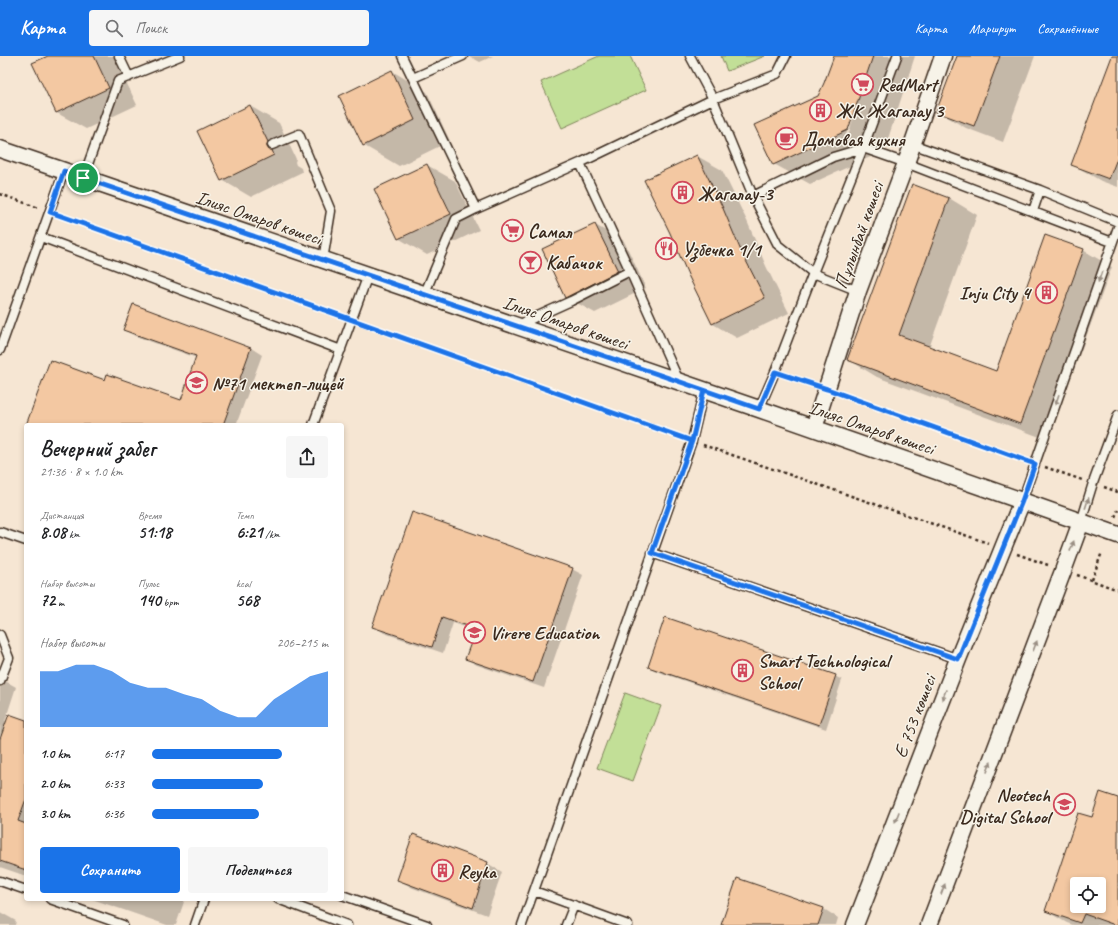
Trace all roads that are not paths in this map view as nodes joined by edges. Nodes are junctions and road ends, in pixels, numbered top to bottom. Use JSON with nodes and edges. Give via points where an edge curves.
{"nodes":[{"id":1,"x":119,"y":56,"type":"edge"},
{"id":2,"x":180,"y":56,"type":"edge"},
{"id":3,"x":402,"y":56,"type":"edge"},
{"id":4,"x":463,"y":56,"type":"edge"},
{"id":5,"x":690,"y":56,"type":"edge"},
{"id":6,"x":786,"y":56,"type":"edge"},
{"id":7,"x":897,"y":56,"type":"edge"},
{"id":8,"x":943,"y":56,"type":"edge"},
{"id":9,"x":129,"y":77,"type":"junction"},
{"id":10,"x":413,"y":78,"type":"junction"},
{"id":11,"x":713,"y":99,"type":"junction"},
{"id":12,"x":912,"y":144,"type":"junction"},
{"id":13,"x":272,"y":145,"type":"dead end"},
{"id":14,"x":863,"y":148,"type":"junction"},
{"id":15,"x":0,"y":149,"type":"edge"},
{"id":16,"x":580,"y":163,"type":"junction"},
{"id":17,"x":906,"y":163,"type":"junction"},
{"id":18,"x":64,"y":171,"type":"junction"},
{"id":19,"x":83,"y":178,"type":"junction"},
{"id":20,"x":1040,"y":190,"type":"junction"},
{"id":21,"x":753,"y":196,"type":"junction"},
{"id":22,"x":476,"y":209,"type":"junction"},
{"id":23,"x":1033,"y":212,"type":"junction"},
{"id":24,"x":1118,"y":222,"type":"edge"},
{"id":25,"x":1118,"y":227,"type":"edge"},
{"id":26,"x":41,"y":237,"type":"junction"},
{"id":27,"x":1112,"y":242,"type":"junction"},
{"id":28,"x":324,"y":260,"type":"junction"},
{"id":29,"x":630,"y":271,"type":"junction"},
{"id":30,"x":813,"y":273,"type":"junction"},
{"id":31,"x":368,"y":275,"type":"junction"},
{"id":32,"x":858,"y":291,"type":"junction"},
{"id":33,"x":424,"y":295,"type":"junction"},
{"id":34,"x":516,"y":326,"type":"junction"},
{"id":35,"x":0,"y":350,"type":"edge"},
{"id":36,"x":341,"y":350,"type":"junction"},
{"id":37,"x":679,"y":382,"type":"junction"},
{"id":38,"x":704,"y":390,"type":"junction"},
{"id":39,"x":759,"y":409,"type":"junction"},
{"id":40,"x":1118,"y":415,"type":"edge"},
{"id":41,"x":314,"y":423,"type":"edge"},
{"id":42,"x":814,"y":428,"type":"junction"},
{"id":43,"x":1022,"y":501,"type":"junction"},
{"id":44,"x":1081,"y":522,"type":"junction"},
{"id":45,"x":0,"y":532,"type":"edge"},
{"id":46,"x":1118,"y":535,"type":"edge"},
{"id":47,"x":24,"y":540,"type":"edge"},
{"id":48,"x":652,"y":553,"type":"junction"},
{"id":49,"x":0,"y":635,"type":"edge"},
{"id":50,"x":958,"y":659,"type":"junction"},
{"id":51,"x":0,"y":681,"type":"edge"},
{"id":52,"x":0,"y":881,"type":"edge"},
{"id":53,"x":24,"y":889,"type":"edge"},
{"id":54,"x":534,"y":891,"type":"junction"},
{"id":55,"x":344,"y":896,"type":"edge"},
{"id":56,"x":56,"y":901,"type":"edge"},
{"id":57,"x":203,"y":901,"type":"edge"},
{"id":58,"x":283,"y":901,"type":"edge"},
{"id":59,"x":574,"y":905,"type":"junction"},
{"id":60,"x":123,"y":925,"type":"edge"},
{"id":61,"x":195,"y":925,"type":"edge"},
{"id":62,"x":347,"y":925,"type":"edge"},
{"id":63,"x":427,"y":925,"type":"edge"},
{"id":64,"x":522,"y":925,"type":"edge"},
{"id":65,"x":566,"y":925,"type":"edge"},
{"id":66,"x":628,"y":925,"type":"edge"},
{"id":67,"x":855,"y":925,"type":"edge"},
{"id":68,"x":929,"y":925,"type":"edge"}],
"edges":[{"from":1,"to":9,"type":"lane"},
{"from":2,"to":9,"type":"lane"},
{"from":3,"to":10,"type":"lane"},
{"from":4,"to":10,"type":"lane"},
{"from":5,"to":11,"type":"lane"},
{"from":6,"to":11,"type":"lane","via":[[777,74]]},
{"from":7,"to":14,"type":"lane"},
{"from":8,"to":12,"type":"street","name":"Пұлынбай көшесі"},
{"from":9,"to":19,"type":"lane","via":[[118,82]]},
{"from":10,"to":22,"type":"lane"},
{"from":11,"to":16,"type":"lane"},
{"from":11,"to":21,"type":"lane"},
{"from":12,"to":17,"type":"street","name":"Пұлынбай көшесі"},
{"from":12,"to":20,"type":"lane"},
{"from":13,"to":28,"type":"lane","via":[[299,134],[331,211]]},
{"from":14,"to":17,"type":"lane"},
{"from":14,"to":21,"type":"lane","via":[[833,157]]},
{"from":14,"to":30,"type":"lane"},
{"from":15,"to":18,"type":"street","name":"Ілияс Омаров көшесі"},
{"from":16,"to":22,"type":"lane"},
{"from":16,"to":29,"type":"lane"},
{"from":17,"to":23,"type":"lane"},
{"from":17,"to":32,"type":"street","name":"Пұлынбай көшесі"},
{"from":18,"to":19,"type":"street","name":"Ілияс Омаров көшесі"},
{"from":18,"to":26,"type":"lane"},
{"from":19,"to":28,"type":"street","name":"Ілияс Омаров көшесі"},
{"from":20,"to":23,"type":"lane"},
{"from":20,"to":24,"type":"lane"},
{"from":21,"to":30,"type":"lane","via":[[778,245]]},
{"from":22,"to":33,"type":"lane","via":[[456,220]]},
{"from":23,"to":27,"type":"lane"},
{"from":25,"to":27,"type":"lane"},
{"from":26,"to":35,"type":"lane"},
{"from":26,"to":36,"type":"lane"},
{"from":27,"to":43,"type":"lane","one_way":true},
{"from":28,"to":31,"type":"street","name":"Ілияс Омаров көшесі"},
{"from":29,"to":34,"type":"lane"},
{"from":29,"to":37,"type":"lane"},
{"from":30,"to":32,"type":"lane"},
{"from":30,"to":39,"type":"lane"},
{"from":31,"to":33,"type":"street","name":"Ілияс Омаров көшесі"},
{"from":31,"to":36,"type":"lane"},
{"from":32,"to":42,"type":"street","name":"Пұлынбай көшесі"},
{"from":33,"to":34,"type":"street","name":"Ілияс Омаров көшесі"},
{"from":34,"to":37,"type":"street","name":"Ілияс Омаров көшесі"},
{"from":36,"to":41,"type":"lane"},
{"from":37,"to":38,"type":"street","name":"Ілияс Омаров көшесі"},
{"from":38,"to":39,"type":"street","name":"Ілияс Омаров көшесі"},
{"from":38,"to":48,"type":"lane","via":[[692,441]]},
{"from":39,"to":42,"type":"street","name":"Ілияс Омаров көшесі"},
{"from":44,"to":40,"type":"lane","one_way":true},
{"from":42,"to":43,"type":"street","name":"Ілияс Омаров көшесі"},
{"from":43,"to":44,"type":"street","name":"Ілияс Омаров көшесі"},
{"from":43,"to":50,"type":"street","name":"Е 753 көшесі"},
{"from":44,"to":46,"type":"street","name":"Ілияс Омаров көшесі"},
{"from":68,"to":44,"type":"street","one_way":true},
{"from":45,"to":47,"type":"lane"},
{"from":48,"to":50,"type":"lane"},
{"from":48,"to":54,"type":"lane"},
{"from":49,"to":51,"type":"lane","via":[[8,658]]},
{"from":50,"to":67,"type":"street","name":"Е 753 көшесі","one_way":true},
{"from":52,"to":53,"type":"lane"},
{"from":54,"to":59,"type":"lane"},
{"from":54,"to":64,"type":"lane"},
{"from":55,"to":63,"type":"lane"},
{"from":56,"to":60,"type":"lane"},
{"from":57,"to":61,"type":"lane"},
{"from":58,"to":62,"type":"lane"},
{"from":59,"to":65,"type":"lane"},
{"from":59,"to":66,"type":"lane"}]}
